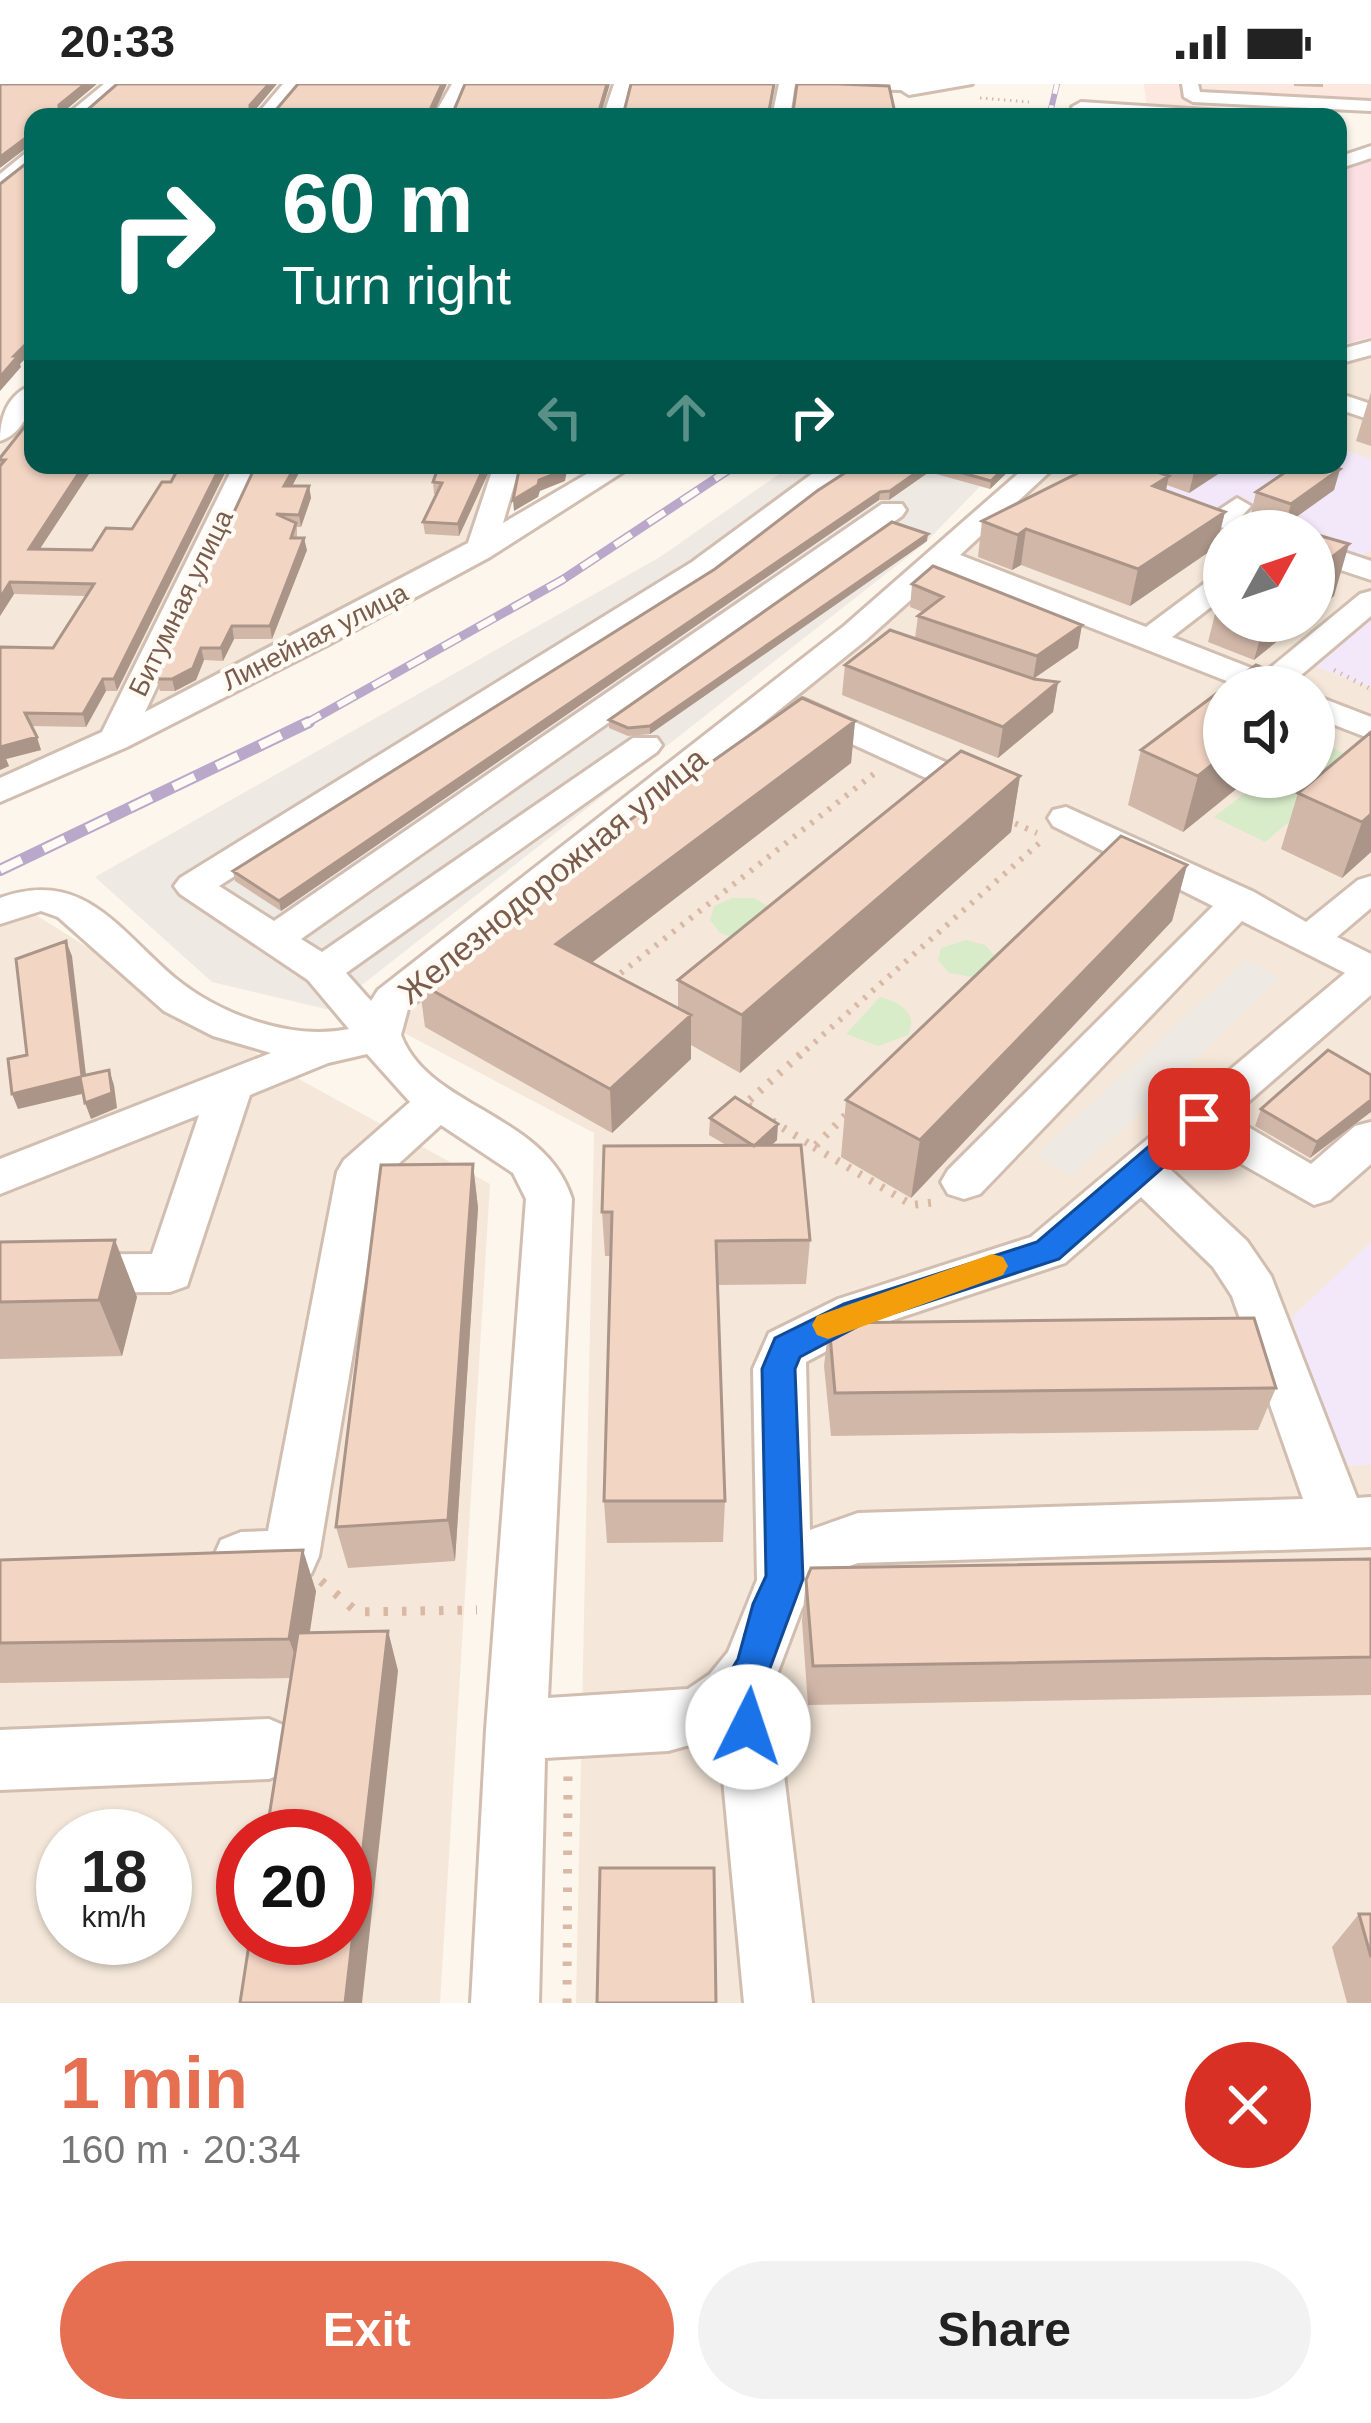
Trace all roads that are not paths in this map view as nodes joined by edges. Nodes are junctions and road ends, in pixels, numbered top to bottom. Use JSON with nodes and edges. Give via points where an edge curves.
{"nodes":[{"id":1,"x":114,"y":84,"type":"edge"},
{"id":2,"x":292,"y":84,"type":"edge"},
{"id":3,"x":840,"y":84,"type":"edge"},
{"id":4,"x":964,"y":84,"type":"edge"},
{"id":5,"x":1190,"y":84,"type":"edge"},
{"id":6,"x":1245,"y":84,"type":"edge"},
{"id":7,"x":908,"y":86,"type":"edge"},
{"id":8,"x":1371,"y":90,"type":"edge"},
{"id":9,"x":926,"y":104,"type":"dead end"},
{"id":10,"x":1371,"y":106,"type":"edge"},
{"id":11,"x":1081,"y":107,"type":"dead end"},
{"id":12,"x":84,"y":108,"type":"edge"},
{"id":13,"x":272,"y":108,"type":"edge"},
{"id":14,"x":1098,"y":108,"type":"edge"},
{"id":15,"x":24,"y":162,"type":"edge"},
{"id":16,"x":0,"y":184,"type":"edge"},
{"id":17,"x":22,"y":403,"type":"edge"},
{"id":18,"x":0,"y":433,"type":"edge"},
{"id":19,"x":243,"y":474,"type":"edge"},
{"id":20,"x":504,"y":474,"type":"edge"},
{"id":21,"x":606,"y":474,"type":"edge"},
{"id":22,"x":829,"y":474,"type":"edge"},
{"id":23,"x":1034,"y":474,"type":"edge"},
{"id":24,"x":892,"y":510,"type":"dead end"},
{"id":25,"x":480,"y":551,"type":"junction"},
{"id":26,"x":1335,"y":558,"type":"edge"},
{"id":27,"x":943,"y":559,"type":"junction"},
{"id":28,"x":1371,"y":571,"type":"edge"},
{"id":29,"x":1203,"y":599,"type":"edge"},
{"id":30,"x":1371,"y":600,"type":"edge"},
{"id":31,"x":1150,"y":639,"type":"junction"},
{"id":32,"x":1218,"y":666,"type":"edge"},
{"id":33,"x":1292,"y":666,"type":"edge"},
{"id":34,"x":775,"y":696,"type":"junction"},
{"id":35,"x":1335,"y":714,"type":"edge"},
{"id":36,"x":1371,"y":730,"type":"edge"},
{"id":37,"x":115,"y":740,"type":"junction"},
{"id":38,"x":645,"y":745,"type":"dead end"},
{"id":39,"x":949,"y":776,"type":"edge"},
{"id":40,"x":0,"y":791,"type":"edge"},
{"id":41,"x":1056,"y":828,"type":"road end"},
{"id":42,"x":1371,"y":888,"type":"edge"},
{"id":43,"x":1240,"y":901,"type":"junction"},
{"id":44,"x":0,"y":912,"type":"edge"},
{"id":45,"x":1312,"y":938,"type":"junction"},
{"id":46,"x":275,"y":939,"type":"junction"},
{"id":47,"x":322,"y":971,"type":"junction"},
{"id":48,"x":1371,"y":971,"type":"edge"},
{"id":49,"x":380,"y":1036,"type":"junction"},
{"id":50,"x":319,"y":1050,"type":"junction"},
{"id":51,"x":231,"y":1085,"type":"junction"},
{"id":52,"x":441,"y":1100,"type":"junction"},
{"id":53,"x":1199,"y":1119,"type":"junction"},
{"id":54,"x":1371,"y":1138,"type":"edge"},
{"id":55,"x":1141,"y":1169,"type":"junction"},
{"id":56,"x":0,"y":1177,"type":"edge"},
{"id":57,"x":964,"y":1182,"type":"road end"},
{"id":58,"x":0,"y":1274,"type":"edge"},
{"id":59,"x":1355,"y":1522,"type":"edge"},
{"id":60,"x":201,"y":1561,"type":"edge"},
{"id":61,"x":784,"y":1579,"type":"junction"},
{"id":62,"x":743,"y":1682,"type":"junction"},
{"id":63,"x":542,"y":1727,"type":"junction"},
{"id":64,"x":269,"y":1749,"type":"dead end"},
{"id":65,"x":0,"y":1760,"type":"edge"},
{"id":66,"x":505,"y":2003,"type":"edge"},
{"id":67,"x":778,"y":2003,"type":"edge"}],
"edges":[{"from":1,"to":12,"type":"street"},
{"from":2,"to":13,"type":"street"},
{"from":3,"to":7,"type":"street"},
{"from":4,"to":7,"type":"street"},
{"from":5,"to":10,"type":"street","via":[[1192,97]]},
{"from":6,"to":8,"type":"street"},
{"from":7,"to":9,"type":"street"},
{"from":11,"to":14,"type":"street"},
{"from":15,"to":16,"type":"street"},
{"from":17,"to":18,"type":"street"},
{"from":19,"to":37,"type":"street","name":"Битумная улица"},
{"from":20,"to":25,"type":"street"},
{"from":21,"to":25,"type":"street","name":"Линейная улица"},
{"from":22,"to":46,"type":"street","via":[[702,568],[193,886]]},
{"from":23,"to":27,"type":"street","name":"Железнодорожная улица"},
{"from":24,"to":46,"type":"street"},
{"from":25,"to":37,"type":"street","name":"Линейная улица"},
{"from":26,"to":28,"type":"street"},
{"from":27,"to":31,"type":"street"},
{"from":27,"to":34,"type":"street","name":"Железнодорожная улица","via":[[874,640]]},
{"from":29,"to":31,"type":"street"},
{"from":30,"to":33,"type":"street"},
{"from":31,"to":32,"type":"street"},
{"from":34,"to":39,"type":"street"},
{"from":34,"to":49,"type":"street","name":"Железнодорожная улица","via":[[392,1000]]},
{"from":35,"to":36,"type":"street"},
{"from":37,"to":40,"type":"street","name":"Линейная улица"},
{"from":38,"to":47,"type":"street"},
{"from":41,"to":43,"type":"street"},
{"from":42,"to":45,"type":"street"},
{"from":43,"to":45,"type":"street"},
{"from":43,"to":57,"type":"street"},
{"from":44,"to":50,"type":"street","via":[[53,900],[177,1001],[216,1022]]},
{"from":45,"to":48,"type":"street"},
{"from":46,"to":47,"type":"street"},
{"from":47,"to":49,"type":"street"},
{"from":48,"to":53,"type":"street"},
{"from":49,"to":50,"type":"street"},
{"from":49,"to":52,"type":"street","name":"Железнодорожная улица","via":[[399,1071]]},
{"from":50,"to":51,"type":"street"},
{"from":51,"to":56,"type":"street"},
{"from":51,"to":58,"type":"street","via":[[170,1273]]},
{"from":52,"to":60,"type":"street","via":[[360,1172],[291,1556]]},
{"from":52,"to":63,"type":"street","name":"Железнодорожная улица","via":[[529,1161],[549,1199],[526,1609]]},
{"from":53,"to":54,"type":"street","via":[[1314,1188]]},
{"from":53,"to":55,"type":"street"},
{"from":55,"to":59,"type":"street","via":[[1230,1255],[1254,1290]]},
{"from":55,"to":61,"type":"street","via":[[1048,1250],[855,1313],[787,1348],[778,1369]]},
{"from":59,"to":61,"type":"street","via":[[858,1538],[805,1558]]},
{"from":61,"to":62,"type":"street"},
{"from":62,"to":63,"type":"street","via":[[697,1717]]},
{"from":62,"to":67,"type":"street"},
{"from":63,"to":66,"type":"street","name":"Железнодорожная улица"},
{"from":64,"to":65,"type":"street"}]}
